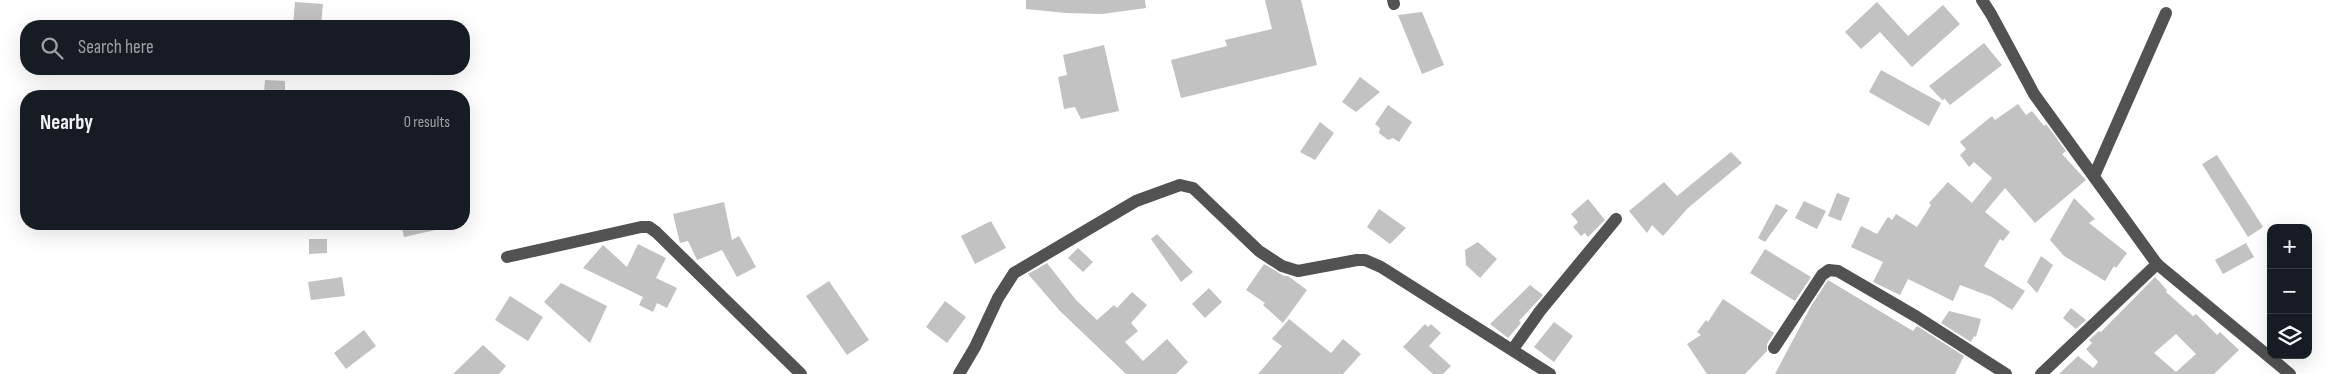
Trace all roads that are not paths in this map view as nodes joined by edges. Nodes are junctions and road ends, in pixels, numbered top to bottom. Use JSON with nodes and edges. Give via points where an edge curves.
{"nodes":[{"id":1,"x":1982,"y":0,"type":"edge"},
{"id":2,"x":2166,"y":13,"type":"dead end"},
{"id":3,"x":2094,"y":176,"type":"junction"},
{"id":4,"x":1616,"y":219,"type":"dead end"},
{"id":5,"x":507,"y":257,"type":"dead end"},
{"id":6,"x":2157,"y":264,"type":"junction"},
{"id":7,"x":1774,"y":348,"type":"dead end"},
{"id":8,"x":1513,"y":349,"type":"junction"},
{"id":9,"x":802,"y":374,"type":"edge"},
{"id":10,"x":959,"y":374,"type":"edge"},
{"id":11,"x":1550,"y":374,"type":"edge"},
{"id":12,"x":2006,"y":374,"type":"edge"},
{"id":13,"x":2041,"y":374,"type":"edge"},
{"id":14,"x":2290,"y":374,"type":"edge"}],
"edges":[{"from":1,"to":3,"type":"street","via":[[2034,94]]},
{"from":2,"to":3,"type":"street"},
{"from":3,"to":6,"type":"street"},
{"from":4,"to":8,"type":"street"},
{"from":5,"to":9,"type":"street","via":[[649,227]]},
{"from":6,"to":13,"type":"street"},
{"from":6,"to":14,"type":"street"},
{"from":7,"to":12,"type":"street","via":[[1822,275],[1829,270],[1838,271],[1926,322]]},
{"from":8,"to":10,"type":"street","via":[[1365,260],[1298,271],[1282,266],[1259,250],[1193,188],[1180,184],[1136,201],[1014,273]]},
{"from":8,"to":11,"type":"street"}]}
